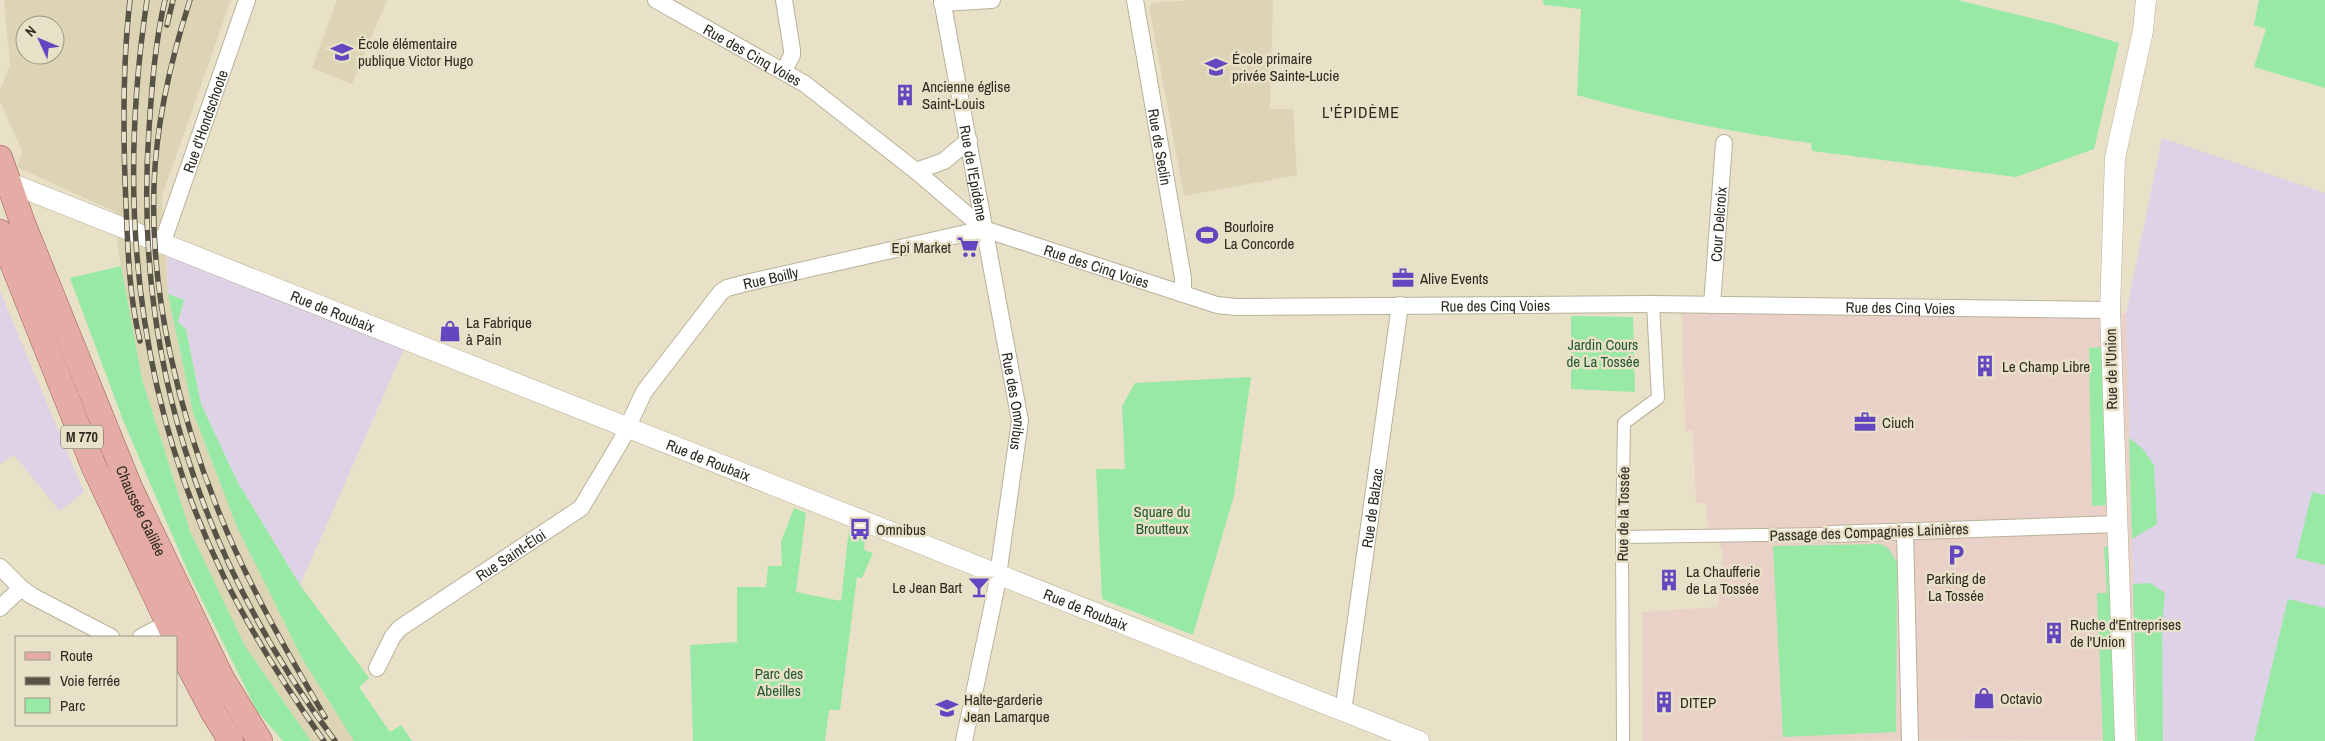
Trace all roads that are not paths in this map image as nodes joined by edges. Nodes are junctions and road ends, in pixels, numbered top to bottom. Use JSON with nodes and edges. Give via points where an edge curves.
{"nodes":[{"id":1,"x":247,"y":0,"type":"edge"},
{"id":2,"x":656,"y":0,"type":"edge"},
{"id":3,"x":784,"y":0,"type":"edge"},
{"id":4,"x":992,"y":0,"type":"edge"},
{"id":5,"x":1135,"y":0,"type":"edge"},
{"id":6,"x":2146,"y":0,"type":"edge"},
{"id":7,"x":942,"y":2,"type":"edge"},
{"id":8,"x":784,"y":70,"type":"junction"},
{"id":9,"x":969,"y":140,"type":"junction"},
{"id":10,"x":1724,"y":143,"type":"dead end"},
{"id":11,"x":0,"y":158,"type":"edge"},
{"id":12,"x":916,"y":170,"type":"junction"},
{"id":13,"x":4,"y":181,"type":"edge"},
{"id":14,"x":984,"y":229,"type":"junction"},
{"id":15,"x":0,"y":232,"type":"edge"},
{"id":16,"x":162,"y":244,"type":"junction"},
{"id":17,"x":1183,"y":294,"type":"junction"},
{"id":18,"x":1653,"y":304,"type":"junction"},
{"id":19,"x":1400,"y":305,"type":"junction"},
{"id":20,"x":1712,"y":305,"type":"junction"},
{"id":21,"x":2110,"y":310,"type":"junction"},
{"id":22,"x":628,"y":428,"type":"junction"},
{"id":23,"x":2117,"y":524,"type":"junction"},
{"id":24,"x":1905,"y":532,"type":"junction"},
{"id":25,"x":1830,"y":534,"type":"joint"},
{"id":26,"x":1622,"y":537,"type":"junction"},
{"id":27,"x":0,"y":567,"type":"edge"},
{"id":28,"x":998,"y":574,"type":"junction"},
{"id":29,"x":21,"y":588,"type":"junction"},
{"id":30,"x":0,"y":608,"type":"edge"},
{"id":31,"x":173,"y":634,"type":"edge"},
{"id":32,"x":108,"y":636,"type":"edge"},
{"id":33,"x":152,"y":636,"type":"edge"},
{"id":34,"x":178,"y":644,"type":"edge"},
{"id":35,"x":377,"y":668,"type":"dead end"},
{"id":36,"x":1343,"y":712,"type":"junction"},
{"id":37,"x":231,"y":741,"type":"edge"},
{"id":38,"x":260,"y":741,"type":"edge"},
{"id":39,"x":964,"y":741,"type":"edge"},
{"id":40,"x":1419,"y":741,"type":"edge"},
{"id":41,"x":1623,"y":741,"type":"edge"},
{"id":42,"x":1910,"y":741,"type":"edge"},
{"id":43,"x":2125,"y":741,"type":"edge"}],
"edges":[{"from":1,"to":16,"type":"street","name":"Rue d'Hondschoote"},
{"from":2,"to":8,"type":"street","name":"Rue des Cinq Voies"},
{"from":3,"to":8,"type":"street","via":[[792,50]]},
{"from":4,"to":7,"type":"street"},
{"from":5,"to":17,"type":"street","name":"Rue de Seclin","via":[[1183,278]]},
{"from":6,"to":21,"type":"street","name":"Rue de l'Union","via":[[2115,158]]},
{"from":7,"to":9,"type":"street","name":"Rue de l'Epidème"},
{"from":8,"to":12,"type":"street","name":"Rue des Cinq Voies"},
{"from":9,"to":12,"type":"street","via":[[944,161]]},
{"from":9,"to":14,"type":"street","name":"Rue de l'Epidème"},
{"from":10,"to":20,"type":"street","name":"Cour Delcroix"},
{"from":11,"to":13,"type":"main road","name":"Chaussée Galilée"},
{"from":12,"to":14,"type":"street","name":"Rue des Cinq Voies"},
{"from":13,"to":16,"type":"street","name":"Rue de Roubaix"},
{"from":13,"to":38,"type":"main road","name":"Chaussée Galilée","number":"M 770","via":[[133,496],[221,677]]},
{"from":14,"to":17,"type":"street","name":"Rue des Cinq Voies"},
{"from":14,"to":22,"type":"street","name":"Rue Boilly","via":[[727,288],[710,303],[661,368],[638,402]]},
{"from":14,"to":28,"type":"street","name":"Rue des Omnibus","via":[[1020,421]]},
{"from":15,"to":31,"type":"main road","name":"Chaussée Galilée","number":"M 770","via":[[94,467]]},
{"from":16,"to":22,"type":"street","name":"Rue de Roubaix"},
{"from":17,"to":19,"type":"street","name":"Rue des Cinq Voies","via":[[1229,307]]},
{"from":18,"to":19,"type":"street","name":"Rue des Cinq Voies"},
{"from":18,"to":20,"type":"street","name":"Rue des Cinq Voies"},
{"from":18,"to":26,"type":"street","name":"Rue de la Tossée","via":[[1658,398],[1624,423]]},
{"from":19,"to":36,"type":"street","name":"Rue de Balzac"},
{"from":20,"to":21,"type":"street","name":"Rue des Cinq Voies"},
{"from":21,"to":23,"type":"street","name":"Rue de l'Union"},
{"from":22,"to":28,"type":"street","name":"Rue de Roubaix"},
{"from":22,"to":35,"type":"street","name":"Rue Saint-Éloi","via":[[581,508],[400,628]]},
{"from":23,"to":24,"type":"street","name":"Passage des Compagnies Lainières"},
{"from":23,"to":43,"type":"street","name":"Rue de l'Union"},
{"from":24,"to":25,"type":"street","name":"Passage des Compagnies Lainières"},
{"from":24,"to":42,"type":"street"},
{"from":25,"to":26,"type":"street","name":"Passage des Compagnies Lainières"},
{"from":26,"to":41,"type":"street","name":"Rue de la Tossée"},
{"from":27,"to":29,"type":"street"},
{"from":28,"to":36,"type":"street","name":"Rue de Roubaix"},
{"from":28,"to":39,"type":"street","name":"Rue des Omnibus"},
{"from":29,"to":30,"type":"street"},
{"from":29,"to":32,"type":"street"},
{"from":31,"to":33,"type":"street"},
{"from":34,"to":37,"type":"main road","name":"Chaussée Galilée","number":"M 770"},
{"from":36,"to":40,"type":"street","name":"Rue de Roubaix"}]}
